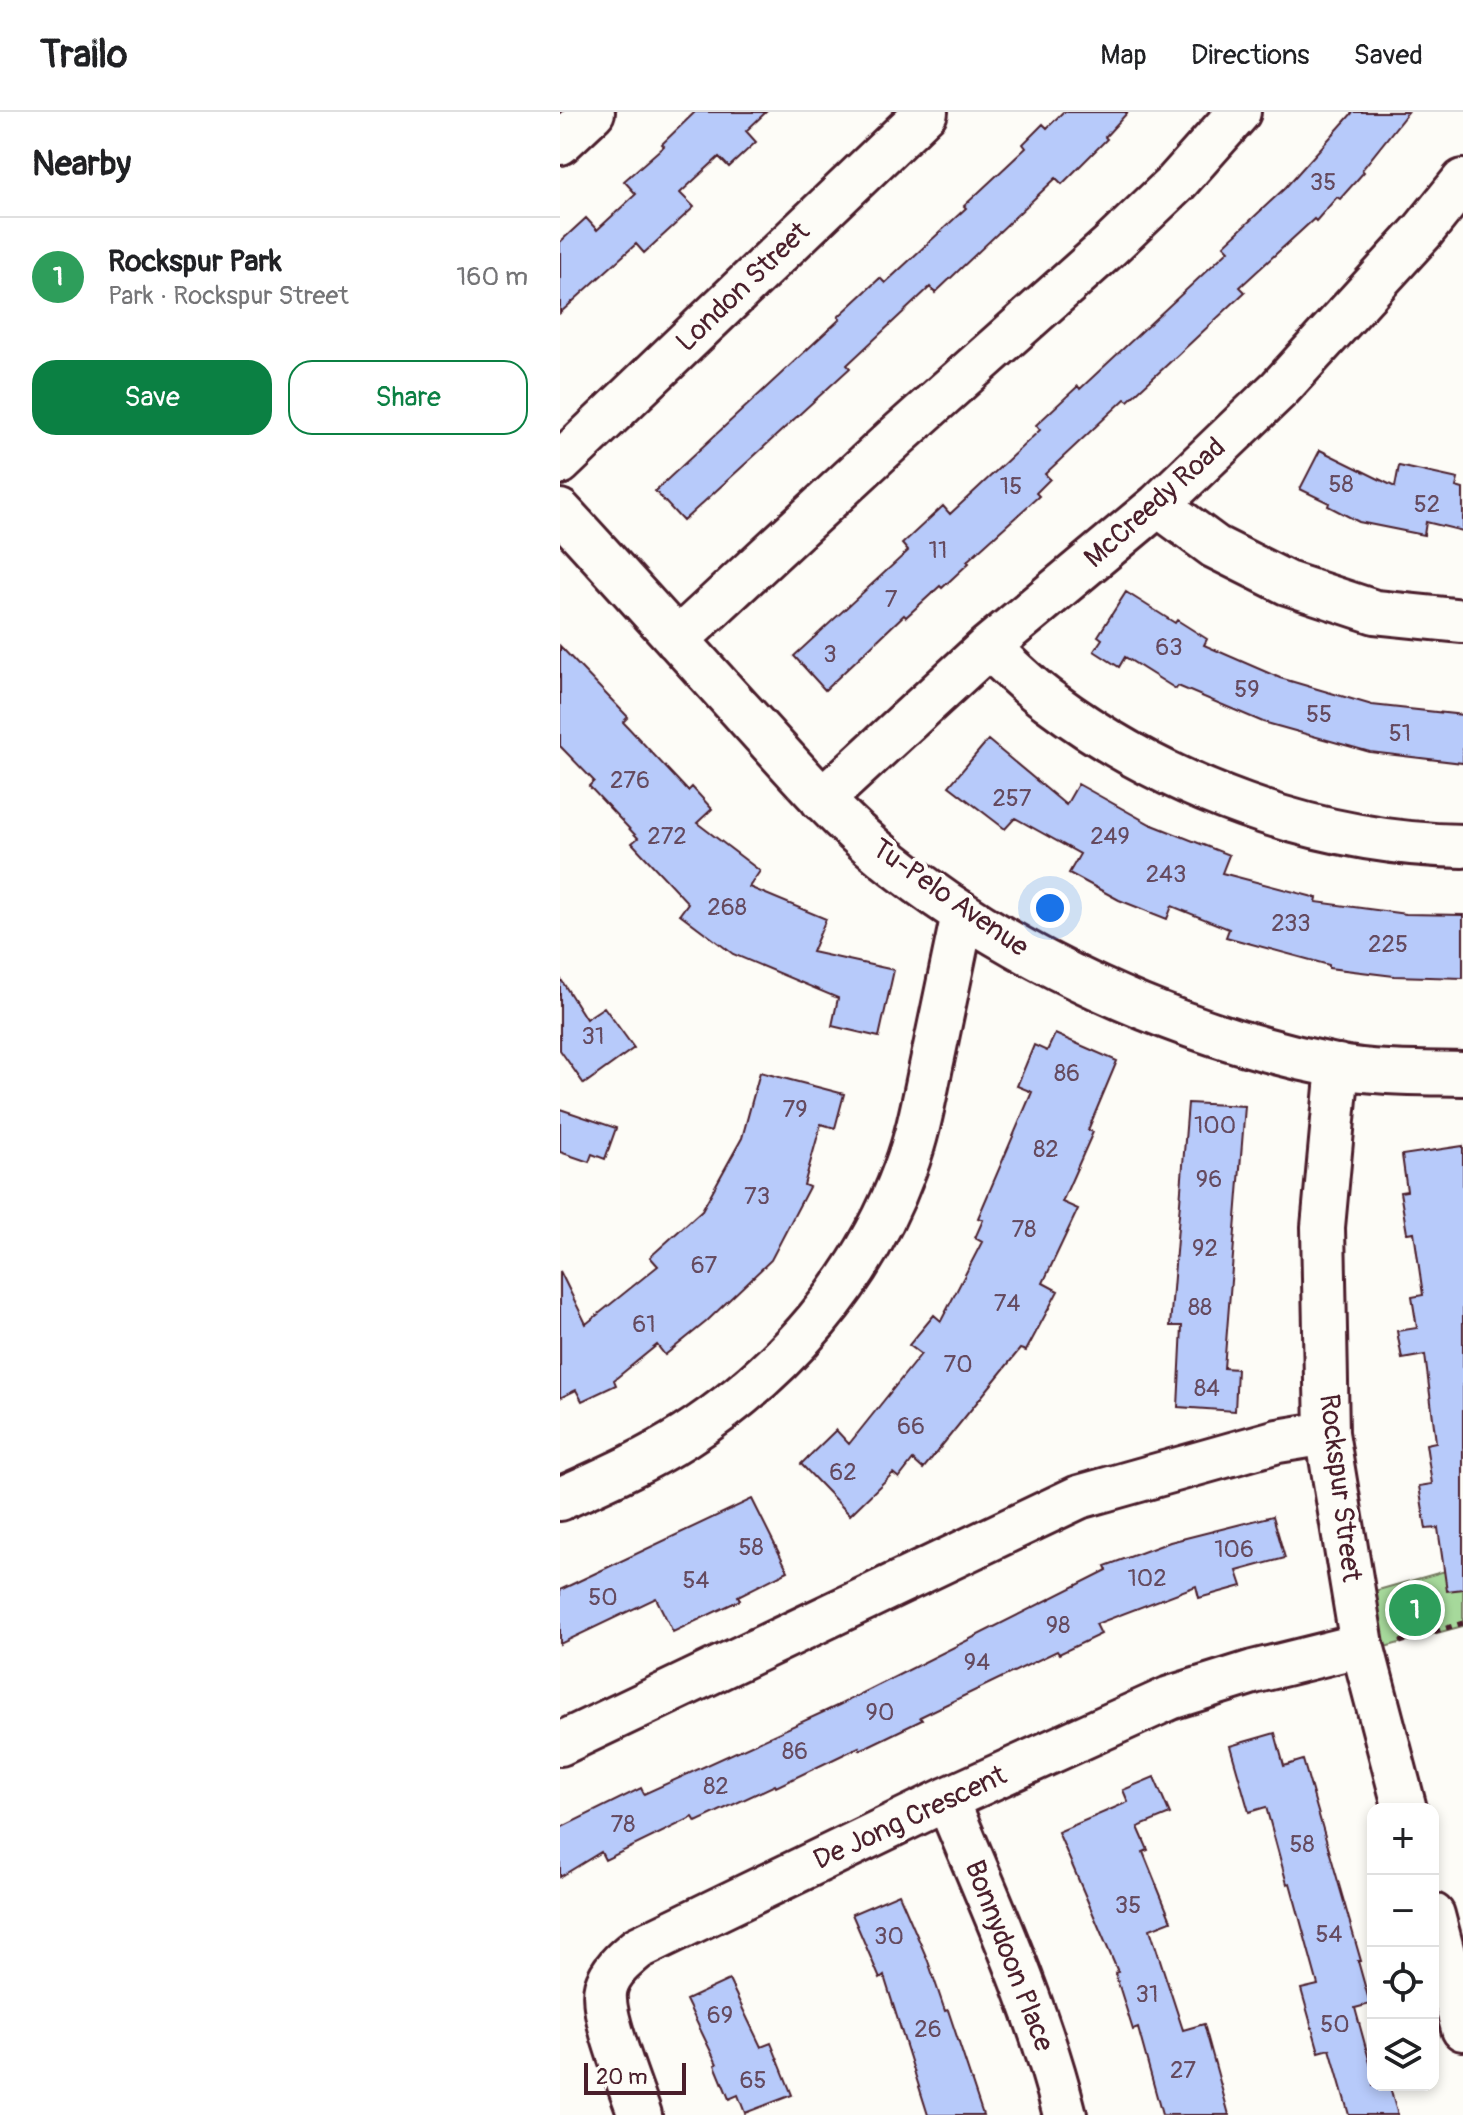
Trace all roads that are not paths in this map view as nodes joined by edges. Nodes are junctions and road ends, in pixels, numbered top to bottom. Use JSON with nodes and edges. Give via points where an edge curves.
{"nodes":[{"id":1,"x":593,"y":112,"type":"edge"},
{"id":2,"x":926,"y":112,"type":"edge"},
{"id":3,"x":1239,"y":112,"type":"edge"},
{"id":4,"x":560,"y":143,"type":"edge"},
{"id":5,"x":1463,"y":181,"type":"edge"},
{"id":6,"x":560,"y":463,"type":"edge"},
{"id":7,"x":1158,"y":505,"type":"junction"},
{"id":8,"x":560,"y":511,"type":"edge"},
{"id":9,"x":1463,"y":621,"type":"edge"},
{"id":10,"x":677,"y":640,"type":"junction"},
{"id":11,"x":988,"y":647,"type":"junction"},
{"id":12,"x":822,"y":800,"type":"junction"},
{"id":13,"x":1463,"y":846,"type":"edge"},
{"id":14,"x":963,"y":914,"type":"junction"},
{"id":15,"x":1338,"y":1066,"type":"junction"},
{"id":16,"x":1463,"y":1074,"type":"edge"},
{"id":17,"x":1327,"y":1433,"type":"junction"},
{"id":18,"x":560,"y":1499,"type":"edge"},
{"id":19,"x":1363,"y":1648,"type":"junction"},
{"id":20,"x":560,"y":1744,"type":"edge"},
{"id":21,"x":947,"y":1799,"type":"junction"},
{"id":22,"x":1403,"y":1803,"type":"edge"},
{"id":23,"x":1439,"y":1938,"type":"edge"},
{"id":24,"x":1463,"y":2029,"type":"edge"},
{"id":25,"x":640,"y":2115,"type":"edge"},
{"id":26,"x":1065,"y":2115,"type":"edge"}],
"edges":[{"from":1,"to":4,"type":"street"},
{"from":2,"to":6,"type":"street","name":"London Street"},
{"from":3,"to":10,"type":"street","via":[[1110,246]]},
{"from":5,"to":7,"type":"street","name":"McCreedy Road","via":[[1280,388]]},
{"from":7,"to":9,"type":"street","via":[[1215,547],[1287,583],[1375,612]]},
{"from":7,"to":11,"type":"street","name":"McCreedy Road"},
{"from":8,"to":10,"type":"street","name":"Tu-Pelo Avenue"},
{"from":10,"to":12,"type":"street","name":"Tu-Pelo Avenue"},
{"from":11,"to":12,"type":"street","name":"McCreedy Road"},
{"from":11,"to":13,"type":"street","via":[[1069,715],[1116,747],[1185,782],[1269,813],[1364,837]]},
{"from":12,"to":14,"type":"street","name":"Tu-Pelo Avenue","via":[[883,856]]},
{"from":14,"to":15,"type":"street","name":"Tu-Pelo Avenue","via":[[1104,991],[1229,1038]]},
{"from":14,"to":18,"type":"street","via":[[906,1167],[887,1213],[839,1292],[795,1347],[746,1394],[683,1437]]},
{"from":15,"to":16,"type":"street","name":"Tu-Pelo Avenue"},
{"from":15,"to":17,"type":"street","name":"Rockspur Street","via":[[1323,1227]]},
{"from":17,"to":19,"type":"street","name":"Rockspur Street"},
{"from":17,"to":20,"type":"street","via":[[1278,1441],[1079,1497]]},
{"from":19,"to":21,"type":"street","name":"De Jong Crescent","via":[[1265,1669],[1170,1698]]},
{"from":19,"to":22,"type":"street","name":"Rockspur Street"},
{"from":21,"to":25,"type":"street","name":"De Jong Crescent","via":[[638,1948],[618,1965],[606,1987],[605,2008]]},
{"from":21,"to":26,"type":"street","name":"Bonnydoon Place","via":[[1017,1968]]},
{"from":23,"to":24,"type":"street"}]}
